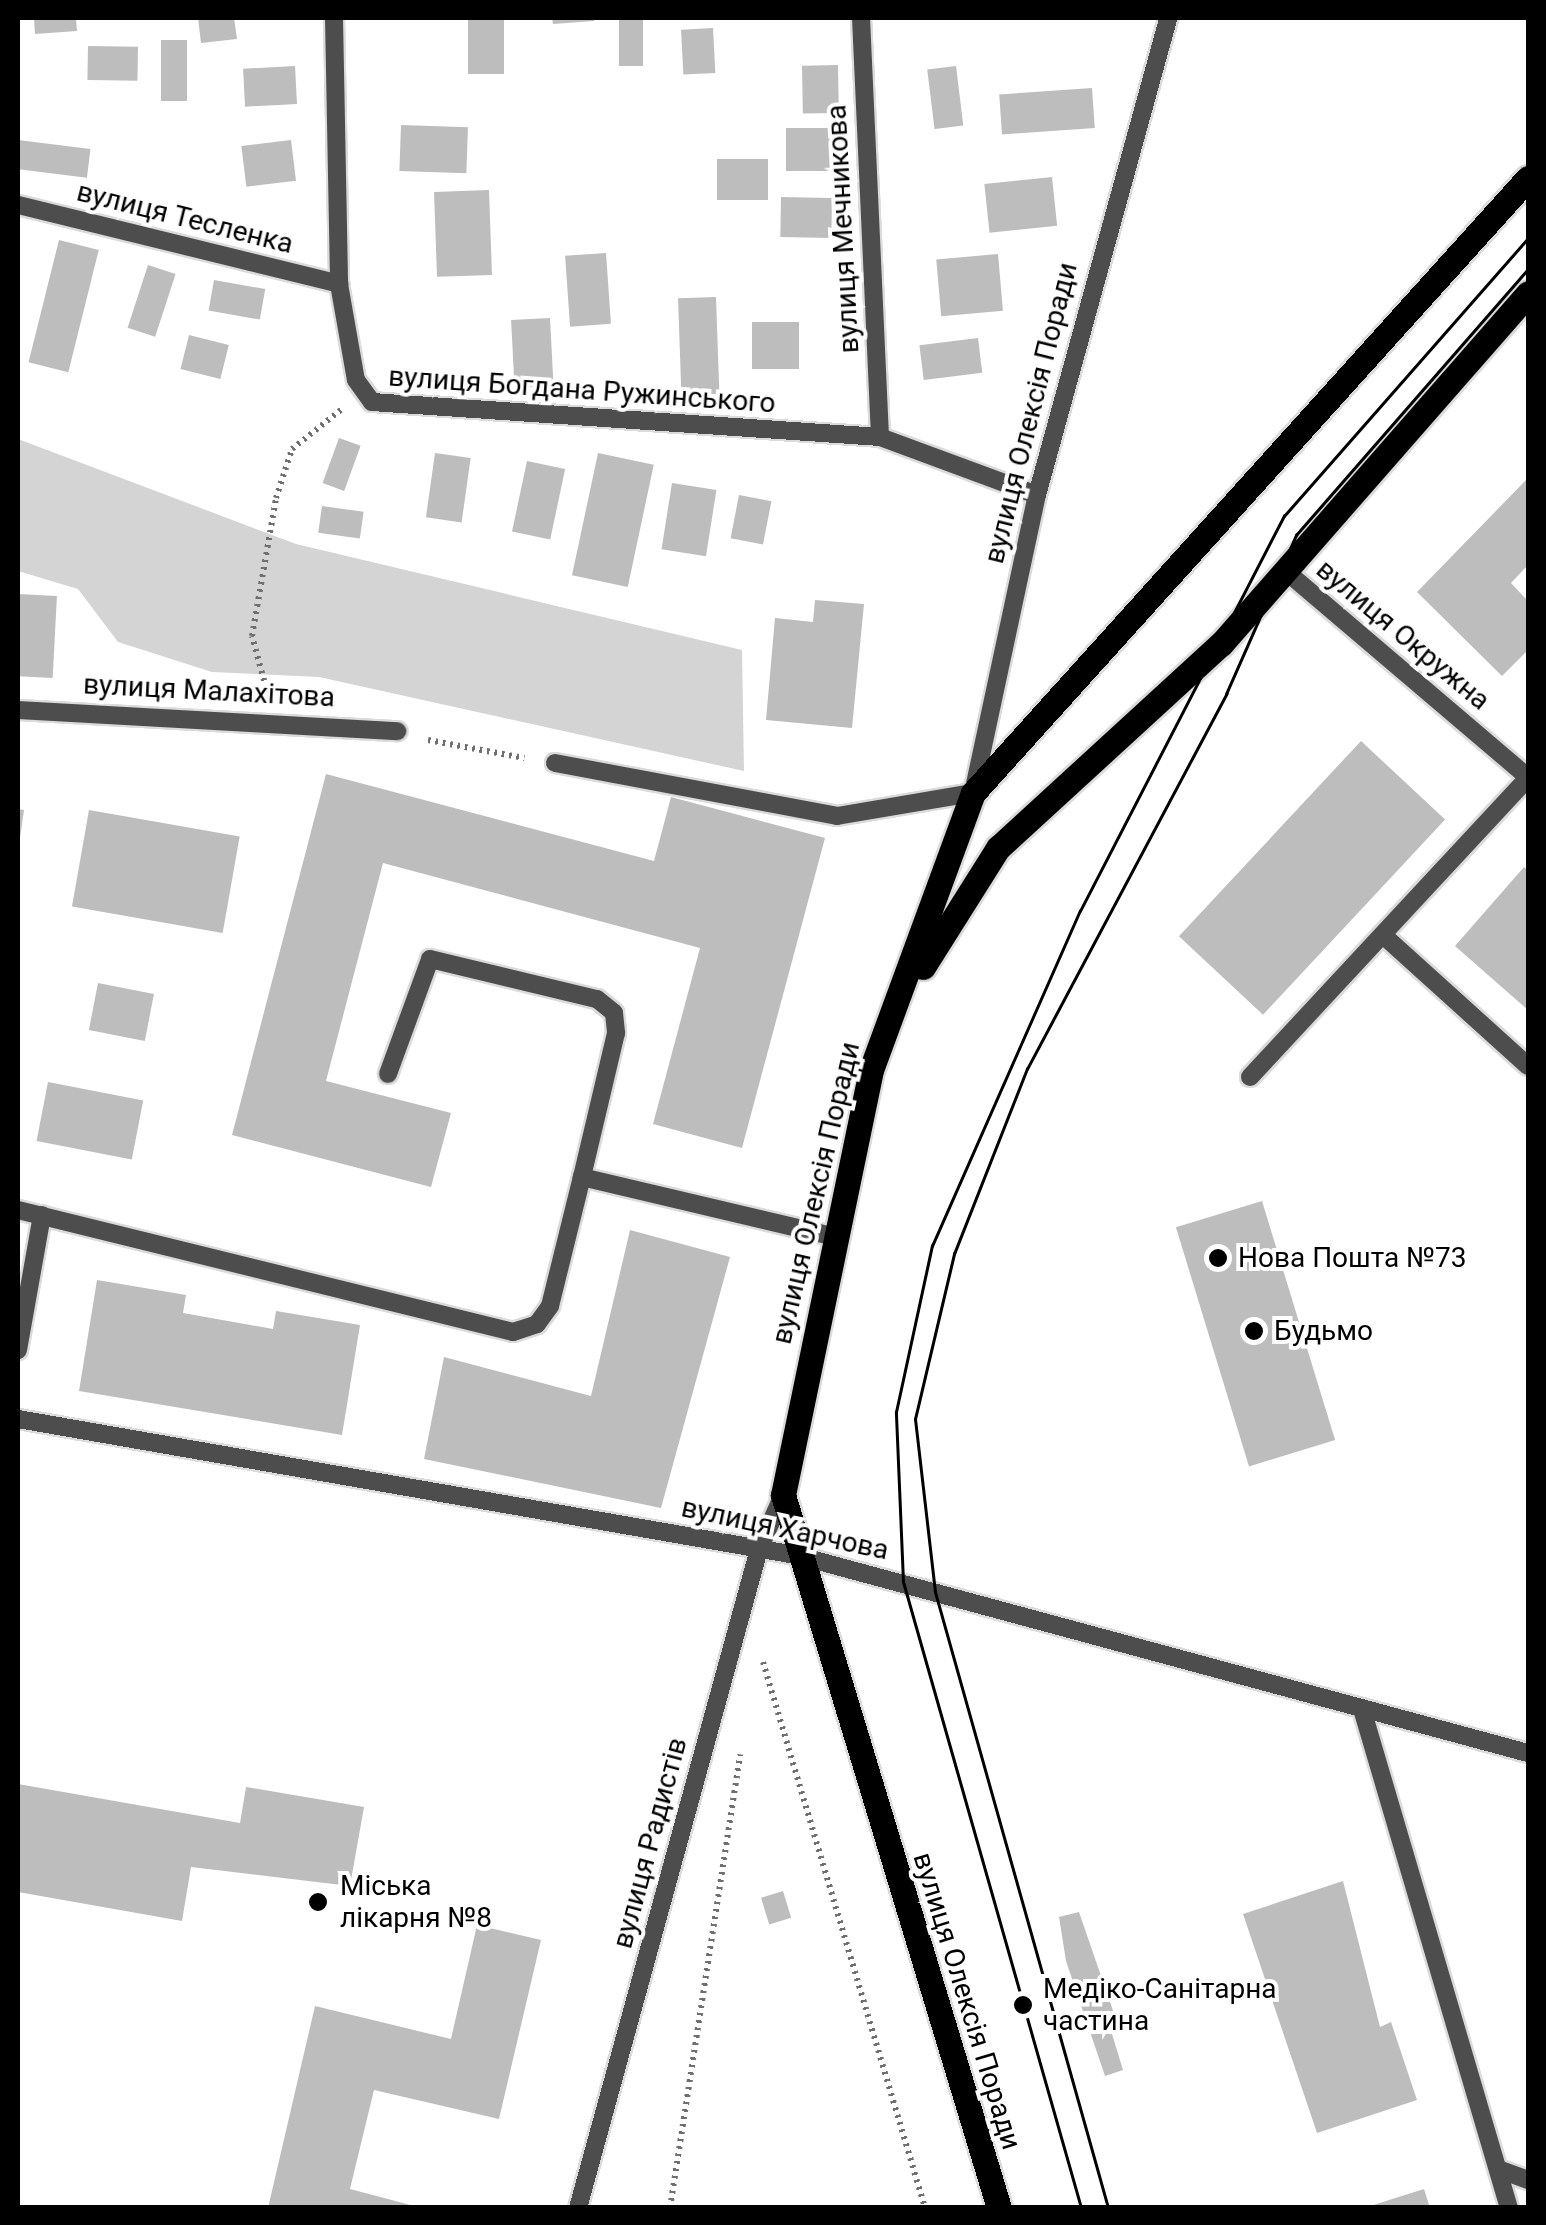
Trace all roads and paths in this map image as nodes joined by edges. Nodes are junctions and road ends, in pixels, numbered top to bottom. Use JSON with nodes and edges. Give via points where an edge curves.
{"nodes":[{"id":1,"x":334,"y":18,"type":"edge"},
{"id":2,"x":861,"y":18,"type":"edge"},
{"id":3,"x":1168,"y":18,"type":"edge"},
{"id":4,"x":1528,"y":178,"type":"edge"},
{"id":5,"x":18,"y":206,"type":"edge"},
{"id":6,"x":339,"y":284,"type":"junction"},
{"id":7,"x":1528,"y":293,"type":"edge"},
{"id":8,"x":362,"y":393,"type":"junction"},
{"id":9,"x":880,"y":438,"type":"junction"},
{"id":10,"x":1038,"y":495,"type":"junction"},
{"id":11,"x":1288,"y":573,"type":"junction"},
{"id":12,"x":18,"y":710,"type":"edge"},
{"id":13,"x":295,"y":720,"type":"junction"},
{"id":14,"x":397,"y":731,"type":"dead end"},
{"id":15,"x":440,"y":743,"type":"dead end"},
{"id":16,"x":555,"y":764,"type":"joint"},
{"id":17,"x":1528,"y":777,"type":"edge"},
{"id":18,"x":973,"y":793,"type":"junction"},
{"id":19,"x":1382,"y":935,"type":"junction"},
{"id":20,"x":1528,"y":1066,"type":"edge"},
{"id":21,"x":871,"y":1070,"type":"junction"},
{"id":22,"x":388,"y":1074,"type":"dead end"},
{"id":23,"x":1250,"y":1078,"type":"dead end"},
{"id":24,"x":582,"y":1177,"type":"junction"},
{"id":25,"x":18,"y":1210,"type":"edge"},
{"id":26,"x":42,"y":1215,"type":"junction"},
{"id":27,"x":835,"y":1237,"type":"junction"},
{"id":28,"x":18,"y":1350,"type":"edge"},
{"id":29,"x":18,"y":1420,"type":"edge"},
{"id":30,"x":783,"y":1495,"type":"junction"},
{"id":31,"x":759,"y":1549,"type":"junction"},
{"id":32,"x":796,"y":1555,"type":"junction"},
{"id":33,"x":751,"y":1682,"type":"dead end"},
{"id":34,"x":1362,"y":1709,"type":"junction"},
{"id":35,"x":742,"y":1740,"type":"dead end"},
{"id":36,"x":1528,"y":1753,"type":"edge"},
{"id":37,"x":1498,"y":2168,"type":"junction"},
{"id":38,"x":1528,"y":2180,"type":"edge"},
{"id":39,"x":578,"y":2208,"type":"edge"},
{"id":40,"x":670,"y":2208,"type":"edge"},
{"id":41,"x":926,"y":2208,"type":"edge"},
{"id":42,"x":998,"y":2208,"type":"edge"},
{"id":43,"x":1510,"y":2208,"type":"edge"}],
"edges":[{"from":1,"to":6,"type":"street","name":"вулиця Богдана Ружинського"},
{"from":2,"to":9,"type":"street","name":"вулиця Мечникова"},
{"from":3,"to":10,"type":"street","name":"вулиця Олексія Поради"},
{"from":4,"to":18,"type":"main road"},
{"from":5,"to":6,"type":"street","name":"вулиця Тесленка"},
{"from":6,"to":8,"type":"street","name":"вулиця Богдана Ружинського"},
{"from":7,"to":11,"type":"main road"},
{"from":8,"to":9,"type":"street","name":"вулиця Богдана Ружинського","via":[[388,408]]},
{"from":8,"to":13,"type":"path","via":[[292,449],[258,571],[252,636],[268,696]]},
{"from":9,"to":10,"type":"street","name":"вулиця Богдана Ружинського"},
{"from":10,"to":18,"type":"street","name":"вулиця Олексія Поради"},
{"from":11,"to":17,"type":"street","name":"вулиця Окружна"},
{"from":11,"to":21,"type":"main road","via":[[998,848],[963,893]]},
{"from":12,"to":13,"type":"street","name":"вулиця Малахітова"},
{"from":13,"to":14,"type":"street","name":"вулиця Малахітова"},
{"from":15,"to":16,"type":"path"},
{"from":16,"to":18,"type":"street","via":[[837,816]]},
{"from":17,"to":19,"type":"street"},
{"from":18,"to":21,"type":"main road","name":"вулиця Олексія Поради"},
{"from":19,"to":20,"type":"street"},
{"from":19,"to":23,"type":"street"},
{"from":21,"to":27,"type":"main road","name":"вулиця Олексія Поради"},
{"from":22,"to":24,"type":"street","via":[[430,959],[597,999],[614,1013],[616,1034]]},
{"from":24,"to":26,"type":"street","via":[[550,1306],[537,1324],[513,1332]]},
{"from":24,"to":27,"type":"street"},
{"from":25,"to":26,"type":"street"},
{"from":26,"to":28,"type":"street"},
{"from":27,"to":30,"type":"main road","name":"вулиця Олексія Поради"},
{"from":29,"to":31,"type":"street","name":"вулиця Харчова"},
{"from":30,"to":31,"type":"street","name":"вулиця Радистів"},
{"from":30,"to":32,"type":"main road","name":"вулиця Олексія Поради"},
{"from":31,"to":32,"type":"street","name":"вулиця Харчова"},
{"from":31,"to":39,"type":"street","name":"вулиця Радистів"},
{"from":32,"to":34,"type":"street","name":"вулиця Харчова"},
{"from":32,"to":42,"type":"main road","name":"вулиця Олексія Поради"},
{"from":33,"to":41,"type":"path","via":[[757,1643]]},
{"from":34,"to":36,"type":"street","name":"вулиця Харчова"},
{"from":34,"to":37,"type":"street"},
{"from":35,"to":40,"type":"path"},
{"from":37,"to":38,"type":"street"},
{"from":37,"to":43,"type":"street"}]}
